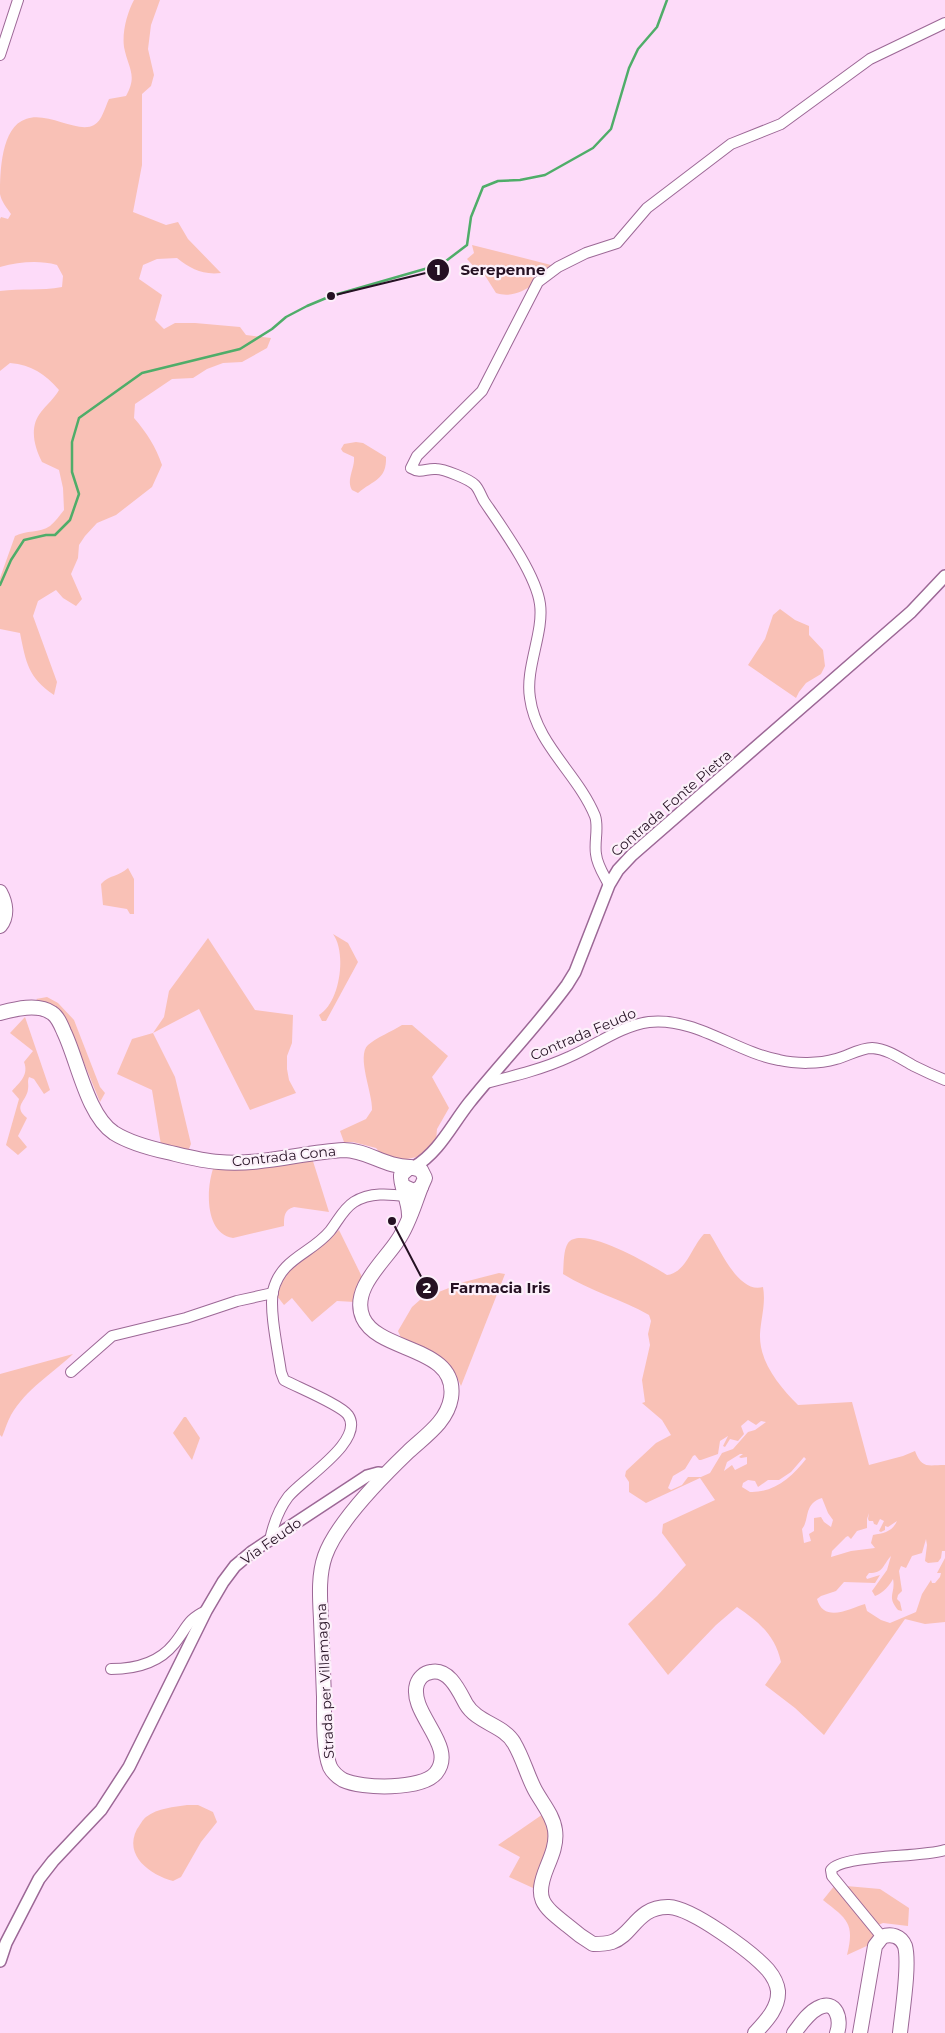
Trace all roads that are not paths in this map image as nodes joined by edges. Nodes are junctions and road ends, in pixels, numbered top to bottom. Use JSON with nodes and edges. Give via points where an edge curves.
{"nodes":[{"id":1,"x":18,"y":0,"type":"edge"},
{"id":2,"x":945,"y":23,"type":"edge"},
{"id":3,"x":0,"y":55,"type":"edge"},
{"id":4,"x":945,"y":576,"type":"edge"},
{"id":5,"x":610,"y":885,"type":"junction"},
{"id":6,"x":0,"y":892,"type":"edge"},
{"id":7,"x":0,"y":926,"type":"edge"},
{"id":8,"x":0,"y":1013,"type":"edge"},
{"id":9,"x":945,"y":1080,"type":"edge"},
{"id":10,"x":486,"y":1083,"type":"junction"},
{"id":11,"x":439,"y":1146,"type":"junction"},
{"id":12,"x":377,"y":1159,"type":"junction"},
{"id":13,"x":412,"y":1167,"type":"junction"},
{"id":14,"x":423,"y":1182,"type":"junction"},
{"id":15,"x":404,"y":1187,"type":"junction"},
{"id":16,"x":408,"y":1220,"type":"junction"},
{"id":17,"x":273,"y":1293,"type":"junction"},
{"id":18,"x":71,"y":1372,"type":"dead end"},
{"id":19,"x":386,"y":1474,"type":"junction"},
{"id":20,"x":270,"y":1540,"type":"junction"},
{"id":21,"x":206,"y":1611,"type":"junction"},
{"id":22,"x":111,"y":1669,"type":"dead end"},
{"id":23,"x":945,"y":1850,"type":"edge"},
{"id":24,"x":882,"y":1937,"type":"junction"},
{"id":25,"x":0,"y":1961,"type":"edge"},
{"id":26,"x":755,"y":2033,"type":"edge"},
{"id":27,"x":794,"y":2033,"type":"edge"},
{"id":28,"x":837,"y":2033,"type":"edge"},
{"id":29,"x":860,"y":2033,"type":"edge"},
{"id":30,"x":900,"y":2033,"type":"edge"}],
"edges":[{"from":1,"to":3,"type":"street"},
{"from":2,"to":5,"type":"street","via":[[870,59],[781,124],[731,144],[647,208],[617,243],[586,253],[538,282],[482,391],[412,463],[411,468],[418,472],[437,469],[475,485],[531,577],[540,604],[529,680],[534,715],[544,737],[596,818],[595,853]]},
{"from":4,"to":5,"type":"street","name":"Contrada Fonte Pietra","via":[[912,612],[632,855]]},
{"from":5,"to":10,"type":"street","name":"Contrada Fonte Pietra","via":[[575,972]]},
{"from":6,"to":7,"type":"main road","via":[[6,910]]},
{"from":8,"to":12,"type":"main road","name":"Contrada Cona","via":[[32,1008],[52,1013],[68,1041],[91,1104],[102,1123],[125,1139],[149,1148],[220,1162],[345,1150]]},
{"from":9,"to":10,"type":"street","name":"Contrada Feudo","via":[[893,1053],[872,1048],[834,1059],[780,1061],[716,1036],[668,1022],[648,1022],[632,1026],[566,1058]]},
{"from":10,"to":11,"type":"street","name":"Contrada Fonte Pietra"},
{"from":11,"to":13,"type":"street"},
{"from":11,"to":14,"type":"street"},
{"from":12,"to":13,"type":"main road","name":"Contrada Cona","via":[[393,1166]]},
{"from":12,"to":15,"type":"main road","name":"Contrada Cona"},
{"from":13,"to":14,"type":"main road","via":[[421,1170]]},
{"from":13,"to":15,"type":"main road","via":[[403,1171]]},
{"from":14,"to":15,"type":"main road","via":[[414,1191]]},
{"from":14,"to":16,"type":"main road"},
{"from":15,"to":16,"type":"main road"},
{"from":15,"to":17,"type":"street","via":[[354,1202],[321,1240],[290,1262],[280,1275]]},
{"from":16,"to":19,"type":"main road","via":[[399,1239],[372,1274],[360,1298],[360,1310],[374,1331],[444,1368],[452,1396],[447,1412],[435,1427]]},
{"from":17,"to":18,"type":"street","via":[[112,1336]]},
{"from":17,"to":20,"type":"street","via":[[284,1380],[348,1414],[351,1422],[346,1442],[288,1497],[272,1528]]},
{"from":19,"to":20,"type":"street","name":"Via Feudo","via":[[367,1476]]},
{"from":19,"to":26,"type":"main road","name":"Strada per Villamagna","via":[[330,1544],[321,1571],[325,1733],[332,1770],[349,1782],[389,1786],[419,1783],[434,1776],[440,1765],[441,1749],[420,1706],[416,1689],[424,1674],[440,1672],[447,1676],[471,1712],[512,1739],[535,1792],[553,1821],[556,1840],[541,1884],[546,1908],[593,1944],[613,1942],[643,1915],[657,1908],[676,1908],[696,1916],[747,1953],[774,1978],[777,2000],[770,2016]]},
{"from":20,"to":21,"type":"street","name":"Via Feudo","via":[[235,1566]]},
{"from":21,"to":22,"type":"street","via":[[190,1620],[163,1656],[131,1669]]},
{"from":21,"to":25,"type":"street","name":"Via Feudo","via":[[129,1767],[101,1810],[39,1879]]},
{"from":23,"to":24,"type":"street","via":[[870,1858],[838,1864],[831,1870],[832,1876]]},
{"from":24,"to":29,"type":"main road","via":[[874,1950]]},
{"from":24,"to":30,"type":"main road","via":[[896,1936],[902,1940],[906,1950]]},
{"from":27,"to":28,"type":"main road","via":[[809,2014],[821,2006],[833,2008],[839,2014]]}]}
